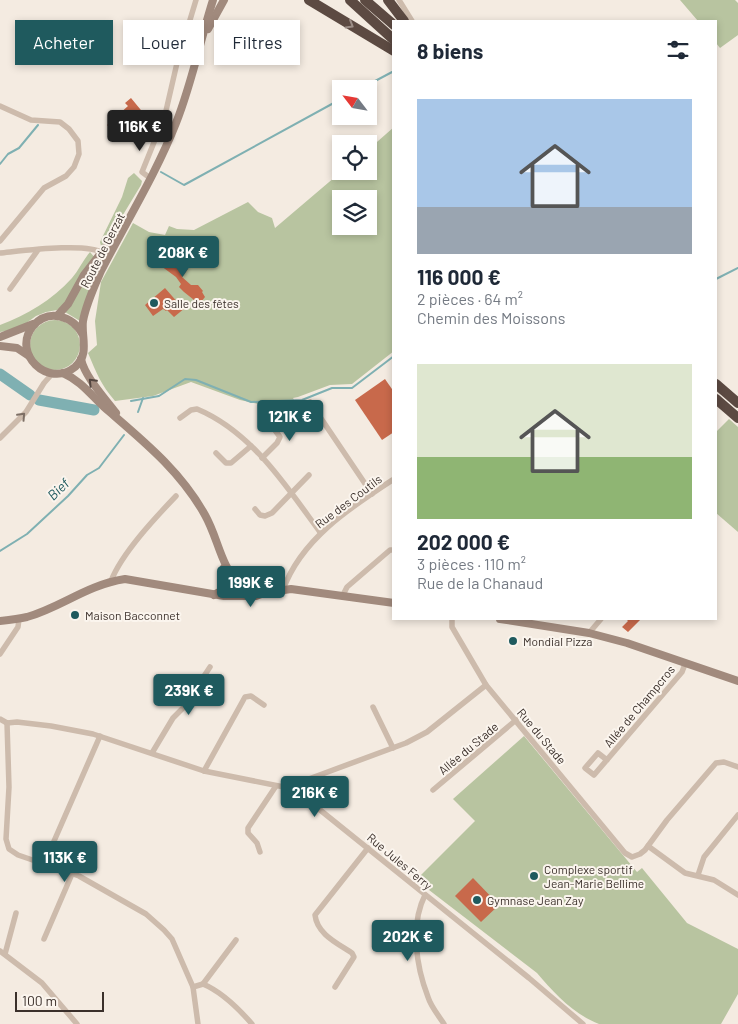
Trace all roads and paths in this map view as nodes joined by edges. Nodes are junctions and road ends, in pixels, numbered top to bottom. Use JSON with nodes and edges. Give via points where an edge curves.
{"nodes":[{"id":1,"x":196,"y":0,"type":"edge"},
{"id":2,"x":213,"y":0,"type":"edge"},
{"id":3,"x":224,"y":0,"type":"edge"},
{"id":4,"x":308,"y":0,"type":"edge"},
{"id":5,"x":350,"y":0,"type":"edge"},
{"id":6,"x":365,"y":0,"type":"edge"},
{"id":7,"x":388,"y":0,"type":"edge"},
{"id":8,"x":399,"y":0,"type":"edge"},
{"id":9,"x":403,"y":20,"type":"edge"},
{"id":10,"x":411,"y":20,"type":"edge"},
{"id":11,"x":392,"y":23,"type":"edge"},
{"id":12,"x":204,"y":32,"type":"edge"},
{"id":13,"x":392,"y":38,"type":"edge"},
{"id":14,"x":204,"y":39,"type":"edge"},
{"id":15,"x":392,"y":50,"type":"edge"},
{"id":16,"x":195,"y":65,"type":"edge"},
{"id":17,"x":0,"y":106,"type":"edge"},
{"id":18,"x":150,"y":178,"type":"junction"},
{"id":19,"x":0,"y":240,"type":"edge"},
{"id":20,"x":38,"y":250,"type":"junction"},
{"id":21,"x":0,"y":253,"type":"edge"},
{"id":22,"x":103,"y":253,"type":"junction"},
{"id":23,"x":10,"y":290,"type":"dead end"},
{"id":24,"x":57,"y":316,"type":"junction"},
{"id":25,"x":39,"y":321,"type":"junction"},
{"id":26,"x":83,"y":335,"type":"junction"},
{"id":27,"x":0,"y":337,"type":"edge"},
{"id":28,"x":0,"y":346,"type":"edge"},
{"id":29,"x":29,"y":356,"type":"junction"},
{"id":30,"x":81,"y":359,"type":"junction"},
{"id":31,"x":63,"y":373,"type":"junction"},
{"id":32,"x":52,"y":374,"type":"junction"},
{"id":33,"x":717,"y":385,"type":"edge"},
{"id":34,"x":717,"y":400,"type":"edge"},
{"id":35,"x":310,"y":402,"type":"dead end"},
{"id":36,"x":738,"y":403,"type":"edge"},
{"id":37,"x":180,"y":418,"type":"dead end"},
{"id":38,"x":738,"y":418,"type":"edge"},
{"id":39,"x":269,"y":422,"type":"dead end"},
{"id":40,"x":131,"y":428,"type":"junction"},
{"id":41,"x":0,"y":438,"type":"edge"},
{"id":42,"x":251,"y":446,"type":"junction"},
{"id":43,"x":216,"y":453,"type":"dead end"},
{"id":44,"x":262,"y":458,"type":"junction"},
{"id":45,"x":309,"y":475,"type":"dead end"},
{"id":46,"x":392,"y":480,"type":"edge"},
{"id":47,"x":291,"y":494,"type":"junction"},
{"id":48,"x":372,"y":494,"type":"junction"},
{"id":49,"x":176,"y":496,"type":"dead end"},
{"id":50,"x":255,"y":509,"type":"dead end"},
{"id":51,"x":320,"y":532,"type":"junction"},
{"id":52,"x":392,"y":550,"type":"edge"},
{"id":53,"x":223,"y":561,"type":"junction"},
{"id":54,"x":111,"y":581,"type":"junction"},
{"id":55,"x":241,"y":586,"type":"junction"},
{"id":56,"x":226,"y":588,"type":"junction"},
{"id":57,"x":283,"y":590,"type":"junction"},
{"id":58,"x":264,"y":593,"type":"junction"},
{"id":59,"x":212,"y":595,"type":"junction"},
{"id":60,"x":343,"y":595,"type":"junction"},
{"id":61,"x":236,"y":596,"type":"junction"},
{"id":62,"x":392,"y":603,"type":"edge"},
{"id":63,"x":19,"y":619,"type":"junction"},
{"id":64,"x":452,"y":620,"type":"edge"},
{"id":65,"x":506,"y":620,"type":"edge"},
{"id":66,"x":600,"y":620,"type":"edge"},
{"id":67,"x":0,"y":621,"type":"edge"},
{"id":68,"x":590,"y":633,"type":"junction"},
{"id":69,"x":0,"y":654,"type":"edge"},
{"id":70,"x":685,"y":664,"type":"junction"},
{"id":71,"x":210,"y":667,"type":"dead end"},
{"id":72,"x":738,"y":681,"type":"edge"},
{"id":73,"x":486,"y":685,"type":"junction"},
{"id":74,"x":264,"y":705,"type":"dead end"},
{"id":75,"x":373,"y":707,"type":"dead end"},
{"id":76,"x":0,"y":719,"type":"edge"},
{"id":77,"x":516,"y":720,"type":"junction"},
{"id":78,"x":7,"y":723,"type":"junction"},
{"id":79,"x":100,"y":736,"type":"junction"},
{"id":80,"x":393,"y":748,"type":"junction"},
{"id":81,"x":152,"y":753,"type":"junction"},
{"id":82,"x":607,"y":760,"type":"dead end"},
{"id":83,"x":738,"y":767,"type":"edge"},
{"id":84,"x":204,"y":771,"type":"junction"},
{"id":85,"x":276,"y":786,"type":"junction"},
{"id":86,"x":294,"y":789,"type":"junction"},
{"id":87,"x":433,"y":790,"type":"dead end"},
{"id":88,"x":738,"y":815,"type":"edge"},
{"id":89,"x":648,"y":846,"type":"junction"},
{"id":90,"x":368,"y":848,"type":"junction"},
{"id":91,"x":260,"y":852,"type":"dead end"},
{"id":92,"x":44,"y":864,"type":"junction"},
{"id":93,"x":72,"y":874,"type":"junction"},
{"id":94,"x":698,"y":876,"type":"junction"},
{"id":95,"x":425,"y":895,"type":"junction"},
{"id":96,"x":738,"y":895,"type":"edge"},
{"id":97,"x":16,"y":913,"type":"dead end"},
{"id":98,"x":44,"y":939,"type":"dead end"},
{"id":99,"x":236,"y":940,"type":"dead end"},
{"id":100,"x":2,"y":953,"type":"edge"},
{"id":101,"x":203,"y":984,"type":"junction"},
{"id":102,"x":193,"y":987,"type":"junction"},
{"id":103,"x":335,"y":987,"type":"dead end"},
{"id":104,"x":78,"y":1024,"type":"edge"},
{"id":105,"x":198,"y":1024,"type":"edge"},
{"id":106,"x":252,"y":1024,"type":"edge"},
{"id":107,"x":444,"y":1024,"type":"edge"},
{"id":108,"x":583,"y":1024,"type":"edge"}],
"edges":[{"from":1,"to":18,"type":"street","via":[[165,115],[142,172]]},
{"from":2,"to":12,"type":"street","name":"Route de Gerzat"},
{"from":3,"to":14,"type":"street","name":"Route de Gerzat"},
{"from":4,"to":15,"type":"highway","one_way":true},
{"from":5,"to":13,"type":"highway"},
{"from":6,"to":11,"type":"highway"},
{"from":7,"to":9,"type":"highway"},
{"from":8,"to":10,"type":"street"},
{"from":16,"to":18,"type":"street","name":"Route de Gerzat","via":[[177,122]]},
{"from":17,"to":19,"type":"street","via":[[31,120],[60,122],[78,141],[79,154],[66,176],[44,188]]},
{"from":18,"to":22,"type":"street","name":"Route de Gerzat"},
{"from":18,"to":26,"type":"street","name":"Route de Gerzat","via":[[96,282],[87,307]]},
{"from":20,"to":21,"type":"street"},
{"from":20,"to":22,"type":"street","via":[[92,248]]},
{"from":20,"to":23,"type":"street"},
{"from":22,"to":24,"type":"street","name":"Route de Gerzat"},
{"from":24,"to":25,"type":"street"},
{"from":24,"to":26,"type":"street","via":[[76,324]]},
{"from":25,"to":27,"type":"street"},
{"from":25,"to":29,"type":"street","via":[[29,333]]},
{"from":26,"to":30,"type":"street"},
{"from":28,"to":29,"type":"street","via":[[17,348]]},
{"from":29,"to":32,"type":"street","via":[[41,370]]},
{"from":30,"to":31,"type":"street"},
{"from":40,"to":30,"type":"street","one_way":true,"via":[[86,376]]},
{"from":31,"to":32,"type":"street"},
{"from":31,"to":40,"type":"street","via":[[80,382]]},
{"from":41,"to":32,"type":"street","one_way":true,"via":[[26,412]]},
{"from":33,"to":36,"type":"highway"},
{"from":34,"to":38,"type":"highway"},
{"from":35,"to":48,"type":"street"},
{"from":37,"to":42,"type":"street","via":[[197,409],[239,434]]},
{"from":39,"to":44,"type":"street","via":[[280,437]]},
{"from":40,"to":53,"type":"street","via":[[165,460],[198,502]]},
{"from":42,"to":43,"type":"street","via":[[231,464]]},
{"from":42,"to":44,"type":"street"},
{"from":44,"to":47,"type":"street"},
{"from":45,"to":47,"type":"street"},
{"from":46,"to":48,"type":"street","name":"Rue des Coutils"},
{"from":47,"to":50,"type":"street","via":[[265,516]]},
{"from":47,"to":51,"type":"street"},
{"from":48,"to":51,"type":"street","name":"Rue des Coutils"},
{"from":49,"to":54,"type":"street","via":[[150,525]]},
{"from":51,"to":57,"type":"street","name":"Rue des Coutils"},
{"from":52,"to":60,"type":"street","via":[[347,587]]},
{"from":53,"to":55,"type":"street","via":[[230,576]]},
{"from":53,"to":56,"type":"street"},
{"from":54,"to":59,"type":"street","via":[[125,578]]},
{"from":54,"to":63,"type":"street"},
{"from":55,"to":56,"type":"street"},
{"from":55,"to":58,"type":"street"},
{"from":56,"to":59,"type":"street"},
{"from":56,"to":61,"type":"street"},
{"from":57,"to":58,"type":"street"},
{"from":57,"to":60,"type":"street"},
{"from":58,"to":61,"type":"street"},
{"from":59,"to":61,"type":"street"},
{"from":60,"to":62,"type":"street"},
{"from":63,"to":67,"type":"street"},
{"from":63,"to":69,"type":"street","via":[[18,627]]},
{"from":64,"to":73,"type":"street","name":"Rue du Stade","via":[[452,627]]},
{"from":65,"to":68,"type":"street"},
{"from":66,"to":68,"type":"street"},
{"from":68,"to":70,"type":"street"},
{"from":70,"to":72,"type":"street"},
{"from":70,"to":82,"type":"street","name":"Allée de Champcros","via":[[682,672]]},
{"from":71,"to":81,"type":"street"},
{"from":73,"to":77,"type":"street","name":"Rue du Stade"},
{"from":73,"to":80,"type":"street","via":[[427,732]]},
{"from":74,"to":84,"type":"street","via":[[251,696],[245,696]]},
{"from":75,"to":80,"type":"street"},
{"from":76,"to":78,"type":"street","name":"Rue Jules Ferry"},
{"from":77,"to":87,"type":"street","name":"Allée du Stade"},
{"from":77,"to":89,"type":"street","name":"Rue du Stade","via":[[625,853],[632,856],[640,854]]},
{"from":78,"to":79,"type":"street","name":"Rue Jules Ferry","via":[[51,726]]},
{"from":78,"to":92,"type":"street","via":[[8,846],[12,852]]},
{"from":79,"to":81,"type":"street","name":"Rue Jules Ferry"},
{"from":79,"to":92,"type":"street"},
{"from":80,"to":86,"type":"street","via":[[306,780]]},
{"from":81,"to":84,"type":"street","name":"Rue Jules Ferry"},
{"from":83,"to":89,"type":"street","via":[[716,763]]},
{"from":84,"to":85,"type":"street","name":"Rue Jules Ferry"},
{"from":85,"to":86,"type":"street","name":"Rue Jules Ferry"},
{"from":85,"to":91,"type":"street","via":[[248,828]]},
{"from":86,"to":90,"type":"street","name":"Rue Jules Ferry"},
{"from":88,"to":94,"type":"street","via":[[704,857]]},
{"from":89,"to":94,"type":"street","via":[[685,873]]},
{"from":90,"to":95,"type":"street","name":"Rue Jules Ferry"},
{"from":90,"to":103,"type":"street","via":[[315,915],[321,932],[354,957]]},
{"from":92,"to":93,"type":"street"},
{"from":93,"to":98,"type":"street"},
{"from":93,"to":102,"type":"street","via":[[146,914],[164,930],[172,939]]},
{"from":94,"to":96,"type":"street","via":[[714,880]]},
{"from":95,"to":107,"type":"street","via":[[416,925],[416,948],[428,998]]},
{"from":95,"to":108,"type":"street","name":"Rue Jules Ferry"},
{"from":97,"to":100,"type":"street"},
{"from":99,"to":101,"type":"street"},
{"from":100,"to":104,"type":"street","via":[[42,983]]},
{"from":101,"to":102,"type":"street"},
{"from":101,"to":106,"type":"street","via":[[224,997]]},
{"from":102,"to":105,"type":"street"}]}
